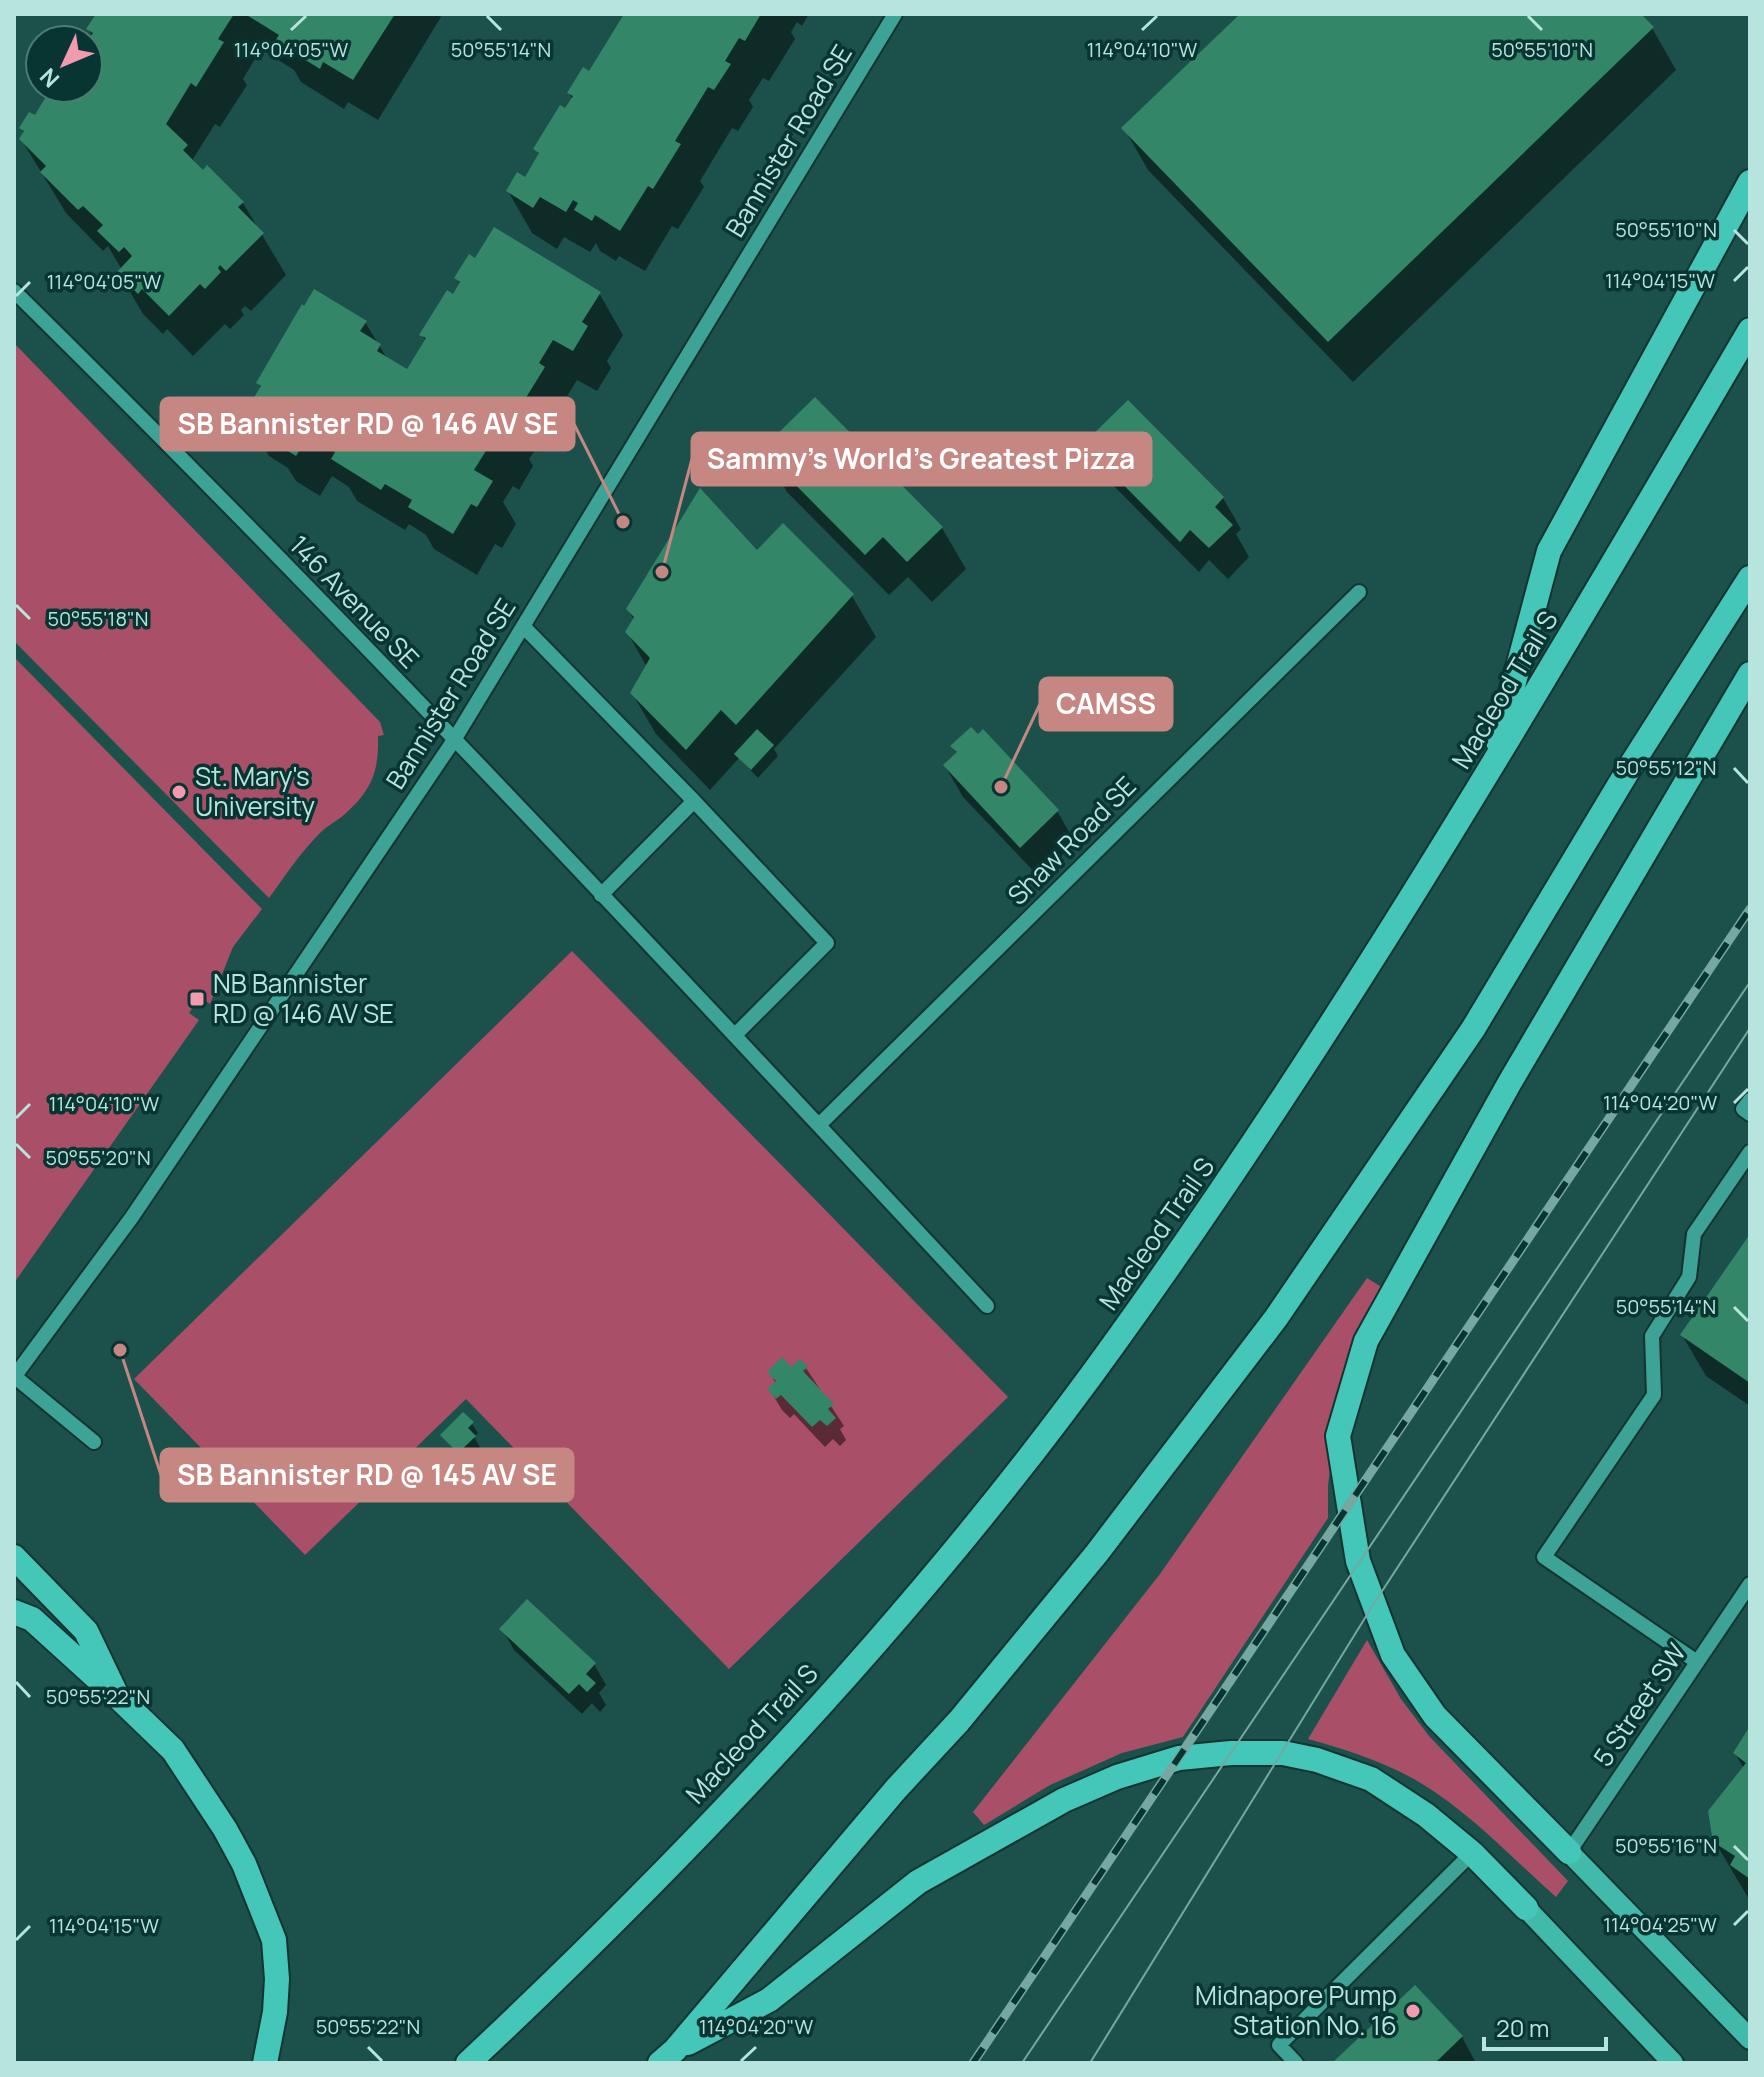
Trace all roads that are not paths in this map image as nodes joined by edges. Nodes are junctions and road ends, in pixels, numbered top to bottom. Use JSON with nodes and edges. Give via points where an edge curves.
{"nodes":[{"id":1,"x":895,"y":14,"type":"edge"},
{"id":2,"x":1750,"y":182,"type":"edge"},
{"id":3,"x":14,"y":291,"type":"edge"},
{"id":4,"x":1750,"y":330,"type":"edge"},
{"id":5,"x":1750,"y":578,"type":"edge"},
{"id":6,"x":1359,"y":592,"type":"dead end"},
{"id":7,"x":523,"y":626,"type":"junction"},
{"id":8,"x":1750,"y":674,"type":"edge"},
{"id":9,"x":454,"y":740,"type":"junction"},
{"id":10,"x":1490,"y":772,"type":"junction"},
{"id":11,"x":694,"y":801,"type":"junction"},
{"id":12,"x":601,"y":895,"type":"junction"},
{"id":13,"x":735,"y":1035,"type":"junction"},
{"id":14,"x":1750,"y":1100,"type":"edge"},
{"id":15,"x":1750,"y":1114,"type":"edge"},
{"id":16,"x":819,"y":1125,"type":"junction"},
{"id":17,"x":1750,"y":1152,"type":"edge"},
{"id":18,"x":987,"y":1306,"type":"dead end"},
{"id":19,"x":14,"y":1377,"type":"edge"},
{"id":20,"x":94,"y":1442,"type":"dead end"},
{"id":21,"x":14,"y":1557,"type":"edge"},
{"id":22,"x":1750,"y":1584,"type":"edge"},
{"id":23,"x":14,"y":1612,"type":"edge"},
{"id":24,"x":1697,"y":1662,"type":"junction"},
{"id":25,"x":117,"y":1696,"type":"junction"},
{"id":26,"x":1569,"y":1852,"type":"junction"},
{"id":27,"x":1472,"y":1853,"type":"junction"},
{"id":28,"x":1526,"y":1908,"type":"joint"},
{"id":29,"x":1750,"y":2039,"type":"edge"},
{"id":30,"x":668,"y":2056,"type":"edge"},
{"id":31,"x":265,"y":2063,"type":"edge"},
{"id":32,"x":468,"y":2063,"type":"edge"},
{"id":33,"x":1296,"y":2063,"type":"edge"},
{"id":34,"x":1673,"y":2063,"type":"edge"}],
"edges":[{"from":1,"to":7,"type":"street","name":"Bannister Road SE"},
{"from":2,"to":10,"type":"highway","via":[[1549,551]]},
{"from":3,"to":9,"type":"street","name":"146 Avenue SE"},
{"from":4,"to":10,"type":"highway","name":"Macleod Trail S"},
{"from":5,"to":30,"type":"highway","via":[[1473,1029],[1276,1318],[1087,1565],[959,1721]]},
{"from":6,"to":16,"type":"street","name":"Shaw Road SE"},
{"from":7,"to":9,"type":"street","name":"Bannister Road SE"},
{"from":7,"to":11,"type":"street"},
{"from":8,"to":26,"type":"highway","via":[[1510,1082],[1366,1341],[1338,1436],[1358,1561],[1393,1655],[1435,1716]]},
{"from":9,"to":12,"type":"street","name":"146 Avenue SE"},
{"from":9,"to":19,"type":"street","name":"Bannister Road SE","via":[[132,1217]]},
{"from":10,"to":32,"type":"highway","name":"Macleod Trail S","via":[[1288,1094],[1113,1346],[1018,1470],[766,1763],[600,1936]]},
{"from":11,"to":12,"type":"street"},
{"from":11,"to":13,"type":"street","via":[[827,943]]},
{"from":12,"to":13,"type":"street","name":"146 Avenue SE"},
{"from":13,"to":16,"type":"street","name":"146 Avenue SE"},
{"from":14,"to":15,"type":"street","via":[[1743,1109]]},
{"from":16,"to":18,"type":"street","name":"146 Avenue SE"},
{"from":17,"to":24,"type":"street","via":[[1694,1234],[1689,1277],[1652,1336],[1654,1395],[1544,1557]]},
{"from":19,"to":20,"type":"street"},
{"from":21,"to":25,"type":"highway","via":[[86,1631]]},
{"from":22,"to":24,"type":"street","name":"5 Street SW"},
{"from":23,"to":25,"type":"highway","via":[[32,1619]]},
{"from":24,"to":26,"type":"street","name":"5 Street SW"},
{"from":25,"to":31,"type":"highway","via":[[173,1750],[244,1864],[274,1940],[275,2012]]},
{"from":26,"to":29,"type":"main road"},
{"from":27,"to":28,"type":"highway"},
{"from":27,"to":30,"type":"highway","via":[[1371,1779],[1317,1760],[1283,1753],[1179,1758],[1064,1800],[918,1882],[769,2000]]},
{"from":27,"to":33,"type":"street","via":[[1279,2045]]},
{"from":28,"to":34,"type":"main road"}]}
